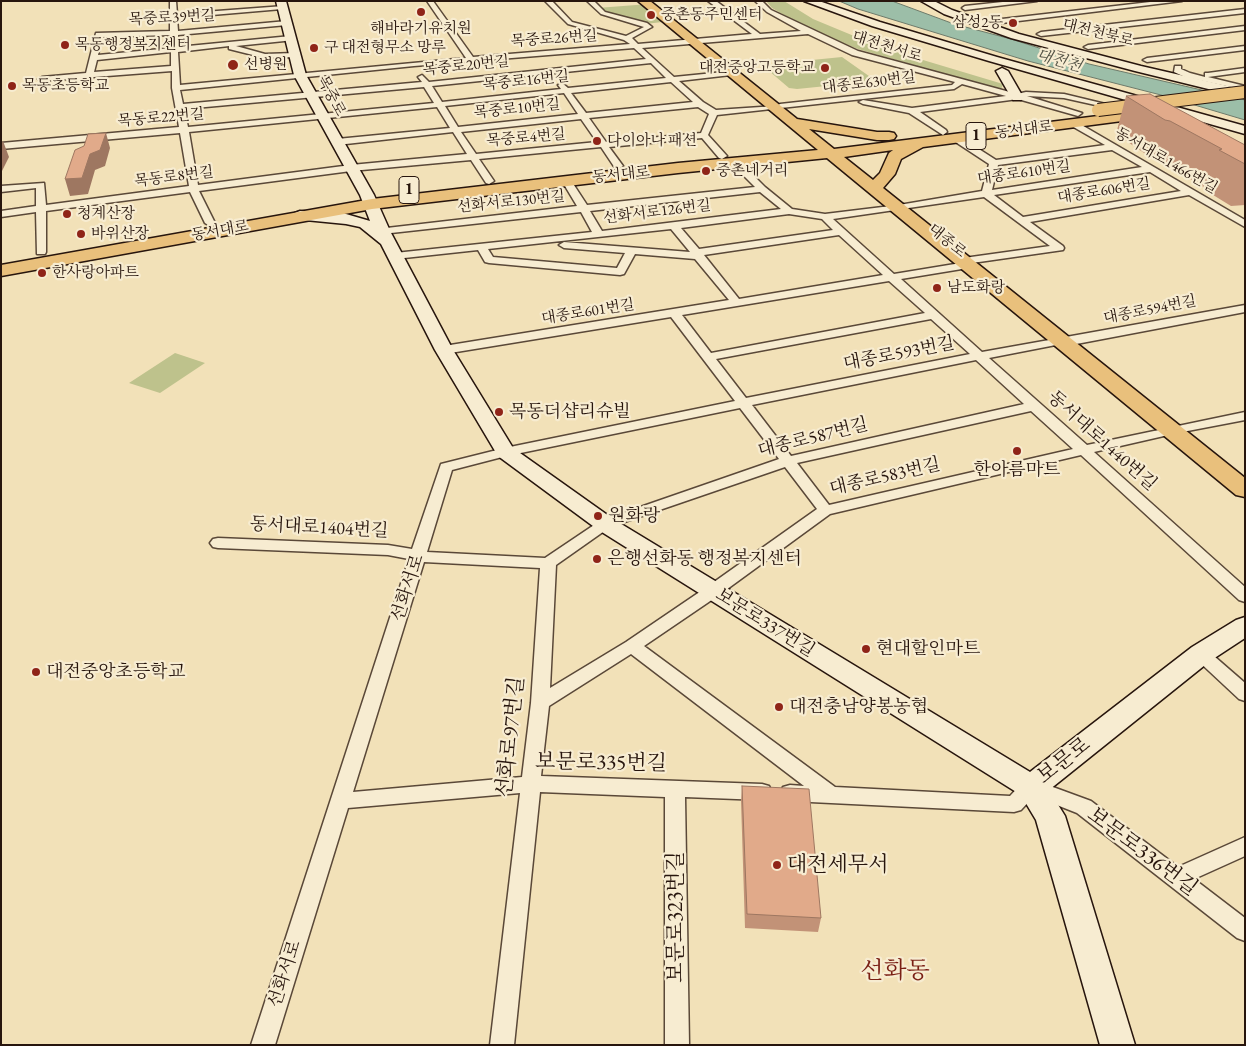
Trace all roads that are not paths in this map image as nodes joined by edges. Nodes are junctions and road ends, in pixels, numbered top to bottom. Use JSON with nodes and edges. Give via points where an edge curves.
{"nodes":[{"id":1,"x":179,"y":1,"type":"edge"},
{"id":2,"x":430,"y":1,"type":"edge"},
{"id":3,"x":548,"y":1,"type":"edge"},
{"id":4,"x":590,"y":1,"type":"edge"},
{"id":5,"x":643,"y":1,"type":"edge"},
{"id":6,"x":650,"y":1,"type":"edge"},
{"id":7,"x":710,"y":1,"type":"edge"},
{"id":8,"x":758,"y":1,"type":"edge"},
{"id":9,"x":809,"y":1,"type":"edge"},
{"id":10,"x":926,"y":1,"type":"edge"},
{"id":11,"x":948,"y":1,"type":"edge"},
{"id":12,"x":1034,"y":1,"type":"edge"},
{"id":13,"x":173,"y":2,"type":"edge"},
{"id":14,"x":1173,"y":2,"type":"edge"},
{"id":15,"x":1180,"y":3,"type":"edge"},
{"id":16,"x":282,"y":4,"type":"edge"},
{"id":17,"x":1071,"y":5,"type":"dead end"},
{"id":18,"x":965,"y":8,"type":"junction"},
{"id":19,"x":1190,"y":8,"type":"dead end"},
{"id":20,"x":1245,"y":11,"type":"edge"},
{"id":21,"x":1086,"y":12,"type":"junction"},
{"id":22,"x":1206,"y":15,"type":"junction"},
{"id":23,"x":174,"y":16,"type":"junction"},
{"id":24,"x":1002,"y":22,"type":"junction"},
{"id":25,"x":287,"y":23,"type":"junction"},
{"id":26,"x":1117,"y":26,"type":"junction"},
{"id":27,"x":1019,"y":28,"type":"junction"},
{"id":28,"x":1243,"y":30,"type":"edge"},
{"id":29,"x":809,"y":32,"type":"junction"},
{"id":30,"x":1041,"y":34,"type":"junction"},
{"id":31,"x":175,"y":35,"type":"junction"},
{"id":32,"x":760,"y":37,"type":"junction"},
{"id":33,"x":291,"y":38,"type":"junction"},
{"id":34,"x":627,"y":38,"type":"junction"},
{"id":35,"x":1148,"y":40,"type":"junction"},
{"id":36,"x":697,"y":42,"type":"junction"},
{"id":37,"x":226,"y":45,"type":"junction"},
{"id":38,"x":637,"y":47,"type":"junction"},
{"id":39,"x":1088,"y":48,"type":"junction"},
{"id":40,"x":1245,"y":48,"type":"edge"},
{"id":41,"x":175,"y":50,"type":"junction"},
{"id":42,"x":541,"y":54,"type":"junction"},
{"id":43,"x":295,"y":55,"type":"junction"},
{"id":44,"x":93,"y":58,"type":"junction"},
{"id":45,"x":993,"y":59,"type":"junction"},
{"id":46,"x":471,"y":60,"type":"junction"},
{"id":47,"x":1147,"y":60,"type":"junction"},
{"id":48,"x":653,"y":61,"type":"junction"},
{"id":49,"x":414,"y":64,"type":"junction"},
{"id":50,"x":176,"y":68,"type":"junction"},
{"id":51,"x":1178,"y":68,"type":"junction"},
{"id":52,"x":1245,"y":70,"type":"edge"},
{"id":53,"x":553,"y":71,"type":"junction"},
{"id":54,"x":1002,"y":71,"type":"junction"},
{"id":55,"x":731,"y":73,"type":"junction"},
{"id":56,"x":1208,"y":74,"type":"junction"},
{"id":57,"x":89,"y":75,"type":"junction"},
{"id":58,"x":300,"y":75,"type":"junction"},
{"id":59,"x":42,"y":79,"type":"dead end"},
{"id":60,"x":673,"y":79,"type":"junction"},
{"id":61,"x":1183,"y":80,"type":"junction"},
{"id":62,"x":960,"y":82,"type":"junction"},
{"id":63,"x":1245,"y":82,"type":"edge"},
{"id":64,"x":427,"y":84,"type":"junction"},
{"id":65,"x":176,"y":88,"type":"junction"},
{"id":66,"x":1245,"y":88,"type":"edge"},
{"id":67,"x":566,"y":91,"type":"junction"},
{"id":68,"x":1245,"y":93,"type":"edge"},
{"id":69,"x":312,"y":96,"type":"junction"},
{"id":70,"x":1017,"y":97,"type":"junction"},
{"id":71,"x":850,"y":99,"type":"junction"},
{"id":72,"x":242,"y":101,"type":"junction"},
{"id":73,"x":1245,"y":101,"type":"edge"},
{"id":74,"x":440,"y":104,"type":"junction"},
{"id":75,"x":700,"y":104,"type":"junction"},
{"id":76,"x":180,"y":107,"type":"junction"},
{"id":77,"x":1099,"y":107,"type":"junction"},
{"id":78,"x":780,"y":110,"type":"junction"},
{"id":79,"x":912,"y":111,"type":"junction"},
{"id":80,"x":714,"y":113,"type":"junction"},
{"id":81,"x":1146,"y":115,"type":"dead end"},
{"id":82,"x":584,"y":116,"type":"junction"},
{"id":83,"x":324,"y":117,"type":"junction"},
{"id":84,"x":1076,"y":118,"type":"junction"},
{"id":85,"x":800,"y":123,"type":"junction"},
{"id":86,"x":456,"y":129,"type":"junction"},
{"id":87,"x":184,"y":130,"type":"junction"},
{"id":88,"x":1245,"y":130,"type":"edge"},
{"id":89,"x":943,"y":132,"type":"junction"},
{"id":90,"x":704,"y":135,"type":"junction"},
{"id":91,"x":785,"y":135,"type":"dead end"},
{"id":92,"x":918,"y":139,"type":"junction"},
{"id":93,"x":957,"y":139,"type":"junction"},
{"id":94,"x":337,"y":142,"type":"junction"},
{"id":95,"x":603,"y":144,"type":"junction"},
{"id":96,"x":1,"y":146,"type":"edge"},
{"id":97,"x":1112,"y":147,"type":"junction"},
{"id":98,"x":829,"y":149,"type":"junction"},
{"id":99,"x":766,"y":153,"type":"junction"},
{"id":100,"x":474,"y":157,"type":"junction"},
{"id":101,"x":734,"y":158,"type":"junction"},
{"id":102,"x":994,"y":163,"type":"junction"},
{"id":103,"x":618,"y":166,"type":"junction"},
{"id":104,"x":351,"y":168,"type":"junction"},
{"id":105,"x":1150,"y":169,"type":"junction"},
{"id":106,"x":489,"y":181,"type":"junction"},
{"id":107,"x":567,"y":181,"type":"junction"},
{"id":108,"x":876,"y":187,"type":"junction"},
{"id":109,"x":1,"y":189,"type":"edge"},
{"id":110,"x":762,"y":189,"type":"junction"},
{"id":111,"x":194,"y":190,"type":"junction"},
{"id":112,"x":1190,"y":192,"type":"junction"},
{"id":113,"x":986,"y":194,"type":"junction"},
{"id":114,"x":370,"y":199,"type":"junction"},
{"id":115,"x":900,"y":206,"type":"junction"},
{"id":116,"x":40,"y":209,"type":"junction"},
{"id":117,"x":585,"y":209,"type":"junction"},
{"id":118,"x":789,"y":211,"type":"junction"},
{"id":119,"x":1,"y":214,"type":"edge"},
{"id":120,"x":300,"y":216,"type":"junction"},
{"id":121,"x":825,"y":217,"type":"junction"},
{"id":122,"x":1022,"y":220,"type":"junction"},
{"id":123,"x":210,"y":223,"type":"junction"},
{"id":124,"x":1245,"y":224,"type":"edge"},
{"id":125,"x":674,"y":226,"type":"junction"},
{"id":126,"x":842,"y":232,"type":"junction"},
{"id":127,"x":599,"y":234,"type":"junction"},
{"id":128,"x":528,"y":241,"type":"junction"},
{"id":129,"x":389,"y":244,"type":"junction"},
{"id":130,"x":481,"y":246,"type":"junction"},
{"id":131,"x":632,"y":250,"type":"junction"},
{"id":132,"x":41,"y":252,"type":"junction"},
{"id":133,"x":698,"y":255,"type":"junction"},
{"id":134,"x":1,"y":259,"type":"edge"},
{"id":135,"x":970,"y":263,"type":"junction"},
{"id":136,"x":1,"y":271,"type":"edge"},
{"id":137,"x":892,"y":278,"type":"junction"},
{"id":138,"x":737,"y":303,"type":"junction"},
{"id":139,"x":1245,"y":308,"type":"edge"},
{"id":140,"x":674,"y":313,"type":"junction"},
{"id":141,"x":934,"y":315,"type":"junction"},
{"id":142,"x":1066,"y":341,"type":"junction"},
{"id":143,"x":444,"y":350,"type":"junction"},
{"id":144,"x":980,"y":356,"type":"junction"},
{"id":145,"x":708,"y":357,"type":"junction"},
{"id":146,"x":744,"y":403,"type":"junction"},
{"id":147,"x":1034,"y":406,"type":"junction"},
{"id":148,"x":1245,"y":416,"type":"edge"},
{"id":149,"x":1176,"y":429,"type":"junction"},
{"id":150,"x":1084,"y":450,"type":"junction"},
{"id":151,"x":505,"y":452,"type":"junction"},
{"id":152,"x":788,"y":461,"type":"junction"},
{"id":153,"x":1245,"y":481,"type":"edge"},
{"id":154,"x":1245,"y":490,"type":"edge"},
{"id":155,"x":825,"y":510,"type":"junction"},
{"id":156,"x":605,"y":524,"type":"junction"},
{"id":157,"x":218,"y":543,"type":"dead end"},
{"id":158,"x":418,"y":555,"type":"junction"},
{"id":159,"x":548,"y":562,"type":"junction"},
{"id":160,"x":714,"y":591,"type":"junction"},
{"id":161,"x":1245,"y":596,"type":"edge"},
{"id":162,"x":1245,"y":626,"type":"edge"},
{"id":163,"x":632,"y":646,"type":"junction"},
{"id":164,"x":1202,"y":654,"type":"junction"},
{"id":165,"x":1245,"y":694,"type":"edge"},
{"id":166,"x":540,"y":703,"type":"junction"},
{"id":167,"x":531,"y":784,"type":"junction"},
{"id":168,"x":1031,"y":787,"type":"junction"},
{"id":169,"x":676,"y":788,"type":"junction"},
{"id":170,"x":831,"y":795,"type":"junction"},
{"id":171,"x":340,"y":801,"type":"junction"},
{"id":172,"x":1245,"y":846,"type":"edge"},
{"id":173,"x":1176,"y":878,"type":"junction"},
{"id":174,"x":1245,"y":931,"type":"edge"},
{"id":175,"x":263,"y":1045,"type":"edge"},
{"id":176,"x":502,"y":1045,"type":"edge"},
{"id":177,"x":676,"y":1045,"type":"edge"},
{"id":178,"x":1118,"y":1045,"type":"edge"}],
"edges":[{"from":1,"to":13,"type":"street"},
{"from":2,"to":46,"type":"street"},
{"from":3,"to":34,"type":"street","via":[[570,23]]},
{"from":4,"to":34,"type":"street","via":[[603,13],[648,26]]},
{"from":5,"to":36,"type":"main road","name":"대종로"},
{"from":6,"to":36,"type":"main road","name":"대종로"},
{"from":7,"to":32,"type":"street"},
{"from":8,"to":29,"type":"street","name":"대전천서로"},
{"from":9,"to":45,"type":"street"},
{"from":10,"to":61,"type":"street","via":[[1015,36]]},
{"from":11,"to":18,"type":"street","name":"대전천북로"},
{"from":12,"to":18,"type":"street"},
{"from":13,"to":23,"type":"street"},
{"from":14,"to":15,"type":"street"},
{"from":14,"to":21,"type":"street"},
{"from":16,"to":23,"type":"street","name":"목중로"},
{"from":16,"to":25,"type":"street","name":"목중로"},
{"from":17,"to":21,"type":"street"},
{"from":18,"to":24,"type":"street","name":"대전천북로"},
{"from":19,"to":22,"type":"street"},
{"from":20,"to":22,"type":"street"},
{"from":21,"to":24,"type":"street"},
{"from":21,"to":26,"type":"street"},
{"from":22,"to":26,"type":"street"},
{"from":22,"to":28,"type":"street"},
{"from":23,"to":31,"type":"street"},
{"from":24,"to":27,"type":"street","name":"대전천북로"},
{"from":25,"to":31,"type":"street","name":"목중로39번길"},
{"from":25,"to":33,"type":"street","name":"목중로"},
{"from":26,"to":30,"type":"street"},
{"from":26,"to":35,"type":"street"},
{"from":27,"to":30,"type":"street","name":"대전천북로"},
{"from":27,"to":61,"type":"street","via":[[1031,35]]},
{"from":28,"to":35,"type":"street"},
{"from":29,"to":32,"type":"street","name":"목중로26번길"},
{"from":29,"to":62,"type":"street","name":"대전천서로","via":[[855,53]]},
{"from":30,"to":39,"type":"street","name":"대전천북로"},
{"from":31,"to":37,"type":"street"},
{"from":31,"to":41,"type":"street"},
{"from":31,"to":44,"type":"street","name":"목중로39번길","via":[[99,35]]},
{"from":32,"to":36,"type":"street","name":"목중로26번길"},
{"from":33,"to":37,"type":"street"},
{"from":33,"to":43,"type":"street","name":"목중로"},
{"from":34,"to":38,"type":"street"},
{"from":35,"to":39,"type":"street"},
{"from":36,"to":38,"type":"street","name":"목중로26번길"},
{"from":36,"to":55,"type":"main road","name":"대종로"},
{"from":36,"to":78,"type":"main road","name":"대종로"},
{"from":37,"to":41,"type":"street"},
{"from":37,"to":43,"type":"street","via":[[265,56]]},
{"from":38,"to":42,"type":"street","name":"목중로26번길"},
{"from":38,"to":48,"type":"street"},
{"from":39,"to":47,"type":"street","name":"대전천북로"},
{"from":40,"to":47,"type":"street"},
{"from":41,"to":44,"type":"street"},
{"from":41,"to":50,"type":"street"},
{"from":42,"to":46,"type":"street","name":"목중로26번길"},
{"from":42,"to":53,"type":"street"},
{"from":43,"to":58,"type":"street","name":"목중로"},
{"from":44,"to":57,"type":"street","name":"목중로39번길"},
{"from":45,"to":54,"type":"street"},
{"from":45,"to":88,"type":"street"},
{"from":46,"to":49,"type":"street","name":"목중로26번길"},
{"from":47,"to":51,"type":"street","name":"대전천북로"},
{"from":48,"to":53,"type":"street","name":"목중로20번길"},
{"from":48,"to":60,"type":"street"},
{"from":49,"to":58,"type":"street","name":"목중로26번길"},
{"from":49,"to":64,"type":"street"},
{"from":50,"to":57,"type":"street"},
{"from":50,"to":65,"type":"street"},
{"from":51,"to":56,"type":"street","name":"대전천북로"},
{"from":51,"to":66,"type":"street","via":[[1188,75]]},
{"from":52,"to":56,"type":"street"},
{"from":53,"to":64,"type":"street","name":"목중로20번길"},
{"from":53,"to":67,"type":"street"},
{"from":54,"to":70,"type":"street"},
{"from":54,"to":77,"type":"street"},
{"from":55,"to":60,"type":"street","name":"목중로16번길"},
{"from":55,"to":78,"type":"main road","name":"대종로"},
{"from":56,"to":63,"type":"street","name":"대전천북로"},
{"from":57,"to":59,"type":"street"},
{"from":58,"to":65,"type":"street","name":"목중로26번길"},
{"from":58,"to":69,"type":"street","name":"목중로"},
{"from":60,"to":67,"type":"street","name":"목중로16번길"},
{"from":60,"to":75,"type":"street"},
{"from":61,"to":68,"type":"street"},
{"from":62,"to":70,"type":"street","name":"대전천서로"},
{"from":62,"to":71,"type":"street","name":"대종로630번길","via":[[954,87]]},
{"from":64,"to":69,"type":"street","name":"목중로20번길"},
{"from":64,"to":74,"type":"street"},
{"from":65,"to":72,"type":"street","via":[[224,93]]},
{"from":65,"to":76,"type":"street"},
{"from":67,"to":74,"type":"street","name":"목중로16번길"},
{"from":67,"to":82,"type":"street"},
{"from":68,"to":77,"type":"main road","name":"동서대로","number":"1","bridge":true},
{"from":69,"to":72,"type":"street","name":"목중로20번길"},
{"from":69,"to":83,"type":"street","name":"목중로"},
{"from":70,"to":77,"type":"street","via":[[1026,94],[1064,96]]},
{"from":70,"to":79,"type":"street","name":"대전천서로"},
{"from":70,"to":84,"type":"street","name":"대전천서로"},
{"from":71,"to":78,"type":"street","name":"대종로630번길"},
{"from":71,"to":79,"type":"street"},
{"from":72,"to":76,"type":"street","name":"목중로20번길"},
{"from":73,"to":84,"type":"main road","name":"동서대로","number":"1","via":[[1123,119]]},
{"from":74,"to":83,"type":"street","name":"목중로16번길"},
{"from":74,"to":86,"type":"street"},
{"from":75,"to":80,"type":"street"},
{"from":75,"to":82,"type":"street","name":"목중로10번길"},
{"from":76,"to":87,"type":"street"},
{"from":77,"to":81,"type":"street"},
{"from":77,"to":84,"type":"main road","name":"동서대로","number":"1"},
{"from":78,"to":80,"type":"street"},
{"from":78,"to":85,"type":"main road","name":"대종로"},
{"from":78,"to":91,"type":"main road","via":[[790,131]]},
{"from":78,"to":98,"type":"main road","name":"대종로"},
{"from":79,"to":89,"type":"street"},
{"from":80,"to":90,"type":"street"},
{"from":82,"to":86,"type":"street","name":"목중로10번길"},
{"from":82,"to":95,"type":"street"},
{"from":83,"to":87,"type":"street","name":"목동로22번길"},
{"from":83,"to":94,"type":"street","name":"목중로"},
{"from":84,"to":89,"type":"main road","name":"동서대로","number":"1"},
{"from":84,"to":93,"type":"main road","name":"동서대로","number":"1"},
{"from":84,"to":97,"type":"street","name":"동서대로1466번길"},
{"from":85,"to":92,"type":"main road","via":[[877,136]]},
{"from":85,"to":98,"type":"main road","name":"대종로"},
{"from":86,"to":94,"type":"street","name":"목중로10번길"},
{"from":86,"to":100,"type":"street"},
{"from":87,"to":96,"type":"street","name":"목동로22번길"},
{"from":87,"to":111,"type":"street"},
{"from":89,"to":92,"type":"main road","name":"동서대로","number":"1"},
{"from":90,"to":95,"type":"street","name":"목중로4번길"},
{"from":90,"to":101,"type":"street"},
{"from":92,"to":93,"type":"main road","name":"동서대로","number":"1"},
{"from":92,"to":98,"type":"main road","name":"동서대로","number":"1"},
{"from":92,"to":108,"type":"main road","via":[[894,156],[887,174]]},
{"from":93,"to":102,"type":"street"},
{"from":94,"to":104,"type":"street","name":"목중로"},
{"from":95,"to":100,"type":"street","name":"목중로4번길"},
{"from":95,"to":103,"type":"street"},
{"from":97,"to":102,"type":"street"},
{"from":97,"to":105,"type":"street","name":"동서대로1466번길"},
{"from":98,"to":99,"type":"main road","name":"동서대로","number":"1"},
{"from":98,"to":101,"type":"main road","name":"동서대로","number":"1"},
{"from":98,"to":108,"type":"main road","name":"대종로"},
{"from":99,"to":101,"type":"main road","name":"동서대로","number":"1"},
{"from":99,"to":108,"type":"main road","via":[[843,172]]},
{"from":100,"to":104,"type":"street","name":"목중로4번길"},
{"from":100,"to":106,"type":"street"},
{"from":101,"to":103,"type":"main road","name":"동서대로","number":"1"},
{"from":101,"to":107,"type":"main road","name":"동서대로","number":"1"},
{"from":101,"to":110,"type":"street"},
{"from":102,"to":113,"type":"street"},
{"from":103,"to":106,"type":"main road","name":"동서대로","number":"1"},
{"from":104,"to":111,"type":"street","name":"목동로8번길"},
{"from":104,"to":114,"type":"street","name":"목중로"},
{"from":105,"to":112,"type":"street","name":"동서대로1466번길"},
{"from":105,"to":113,"type":"street","name":"대종로610번길"},
{"from":106,"to":114,"type":"main road","name":"동서대로","number":"1"},
{"from":107,"to":114,"type":"main road","name":"동서대로","number":"1"},
{"from":107,"to":117,"type":"street"},
{"from":108,"to":115,"type":"main road","name":"대종로"},
{"from":109,"to":116,"type":"street","via":[[41,185]]},
{"from":110,"to":117,"type":"street","name":"선화서로130번길"},
{"from":110,"to":118,"type":"street"},
{"from":111,"to":116,"type":"street","name":"목동로8번길"},
{"from":111,"to":123,"type":"street"},
{"from":112,"to":122,"type":"street","name":"대종로606번길"},
{"from":112,"to":124,"type":"street","name":"동서대로1466번길"},
{"from":113,"to":115,"type":"street","name":"대종로610번길"},
{"from":113,"to":122,"type":"street"},
{"from":114,"to":120,"type":"main road","name":"동서대로","number":"1"},
{"from":114,"to":123,"type":"main road","name":"동서대로","number":"1"},
{"from":114,"to":129,"type":"street"},
{"from":115,"to":121,"type":"street","name":"대종로610번길"},
{"from":115,"to":135,"type":"main road","name":"대종로"},
{"from":116,"to":119,"type":"street","name":"목동로8번길"},
{"from":116,"to":132,"type":"street"},
{"from":117,"to":127,"type":"street"},
{"from":117,"to":129,"type":"street","name":"선화서로130번길"},
{"from":118,"to":121,"type":"street"},
{"from":118,"to":125,"type":"street","name":"선화서로126번길"},
{"from":120,"to":129,"type":"street","via":[[346,219],[365,224]]},
{"from":120,"to":136,"type":"main road","name":"동서대로","number":"1"},
{"from":121,"to":126,"type":"street","name":"동서대로1440번길"},
{"from":122,"to":135,"type":"street","name":"대종로601번길","via":[[1059,248]]},
{"from":123,"to":132,"type":"main road","name":"동서대로","number":"1"},
{"from":125,"to":127,"type":"street","name":"선화서로126번길"},
{"from":125,"to":133,"type":"street"},
{"from":126,"to":133,"type":"street"},
{"from":126,"to":137,"type":"street","name":"동서대로1440번길"},
{"from":127,"to":128,"type":"street","name":"선화서로126번길"},
{"from":128,"to":130,"type":"street","name":"선화서로126번길"},
{"from":128,"to":131,"type":"street","name":"선화서로126번길"},
{"from":129,"to":130,"type":"street","name":"선화서로126번길"},
{"from":129,"to":143,"type":"street"},
{"from":130,"to":131,"type":"street","via":[[489,260],[620,272]]},
{"from":131,"to":133,"type":"street","name":"선화서로126번길"},
{"from":132,"to":134,"type":"main road","name":"동서대로","number":"1"},
{"from":133,"to":138,"type":"street"},
{"from":135,"to":137,"type":"street","name":"대종로601번길"},
{"from":135,"to":142,"type":"main road","name":"대종로"},
{"from":137,"to":138,"type":"street","name":"대종로601번길"},
{"from":137,"to":141,"type":"street","name":"동서대로1440번길"},
{"from":138,"to":140,"type":"street","name":"대종로601번길"},
{"from":139,"to":142,"type":"street","name":"대종로594번길"},
{"from":140,"to":143,"type":"street","name":"대종로601번길"},
{"from":140,"to":145,"type":"street"},
{"from":141,"to":144,"type":"street","name":"동서대로1440번길"},
{"from":141,"to":145,"type":"street"},
{"from":142,"to":144,"type":"street","name":"대종로593번길"},
{"from":142,"to":149,"type":"main road","name":"대종로"},
{"from":143,"to":151,"type":"street"},
{"from":144,"to":146,"type":"street","name":"대종로593번길"},
{"from":144,"to":147,"type":"street","name":"동서대로1440번길"},
{"from":145,"to":146,"type":"street"},
{"from":146,"to":151,"type":"street","name":"대종로593번길"},
{"from":146,"to":152,"type":"street"},
{"from":147,"to":150,"type":"street","name":"동서대로1440번길"},
{"from":147,"to":152,"type":"street","name":"대종로587번길"},
{"from":148,"to":149,"type":"street","name":"대종로583번길"},
{"from":149,"to":150,"type":"street","name":"대종로583번길"},
{"from":149,"to":153,"type":"main road","name":"대종로"},
{"from":149,"to":154,"type":"main road","name":"대종로"},
{"from":150,"to":155,"type":"street","name":"대종로583번길"},
{"from":150,"to":161,"type":"street","name":"동서대로1440번길"},
{"from":151,"to":156,"type":"street","name":"보문로337번길"},
{"from":151,"to":158,"type":"street","name":"선화서로","via":[[446,467]]},
{"from":152,"to":155,"type":"street"},
{"from":152,"to":156,"type":"street","name":"대종로587번길"},
{"from":155,"to":160,"type":"street","name":"대종로583번길"},
{"from":156,"to":159,"type":"street","name":"대종로587번길"},
{"from":156,"to":160,"type":"street","name":"보문로337번길"},
{"from":157,"to":158,"type":"street","name":"동서대로1404번길","via":[[388,550]]},
{"from":158,"to":159,"type":"street"},
{"from":158,"to":171,"type":"street","name":"선화서로"},
{"from":159,"to":166,"type":"street","name":"선화로97번길"},
{"from":160,"to":163,"type":"street","name":"대종로583번길"},
{"from":160,"to":168,"type":"street","name":"보문로337번길"},
{"from":162,"to":164,"type":"street","name":"보문로"},
{"from":163,"to":166,"type":"street","name":"대종로583번길"},
{"from":163,"to":170,"type":"street"},
{"from":164,"to":165,"type":"street"},
{"from":164,"to":168,"type":"street","name":"보문로"},
{"from":166,"to":167,"type":"street","name":"선화로97번길"},
{"from":167,"to":169,"type":"street","name":"보문로335번길"},
{"from":167,"to":171,"type":"street","name":"보문로335번길"},
{"from":167,"to":176,"type":"street","name":"선화로97번길"},
{"from":168,"to":170,"type":"street","name":"보문로335번길","via":[[1014,804]]},
{"from":168,"to":173,"type":"street","name":"보문로336번길","via":[[1084,807]]},
{"from":168,"to":178,"type":"street","name":"보문로","via":[[1050,816]]},
{"from":169,"to":170,"type":"street","name":"보문로335번길"},
{"from":169,"to":177,"type":"street","name":"보문로323번길"},
{"from":171,"to":175,"type":"street","name":"선화서로"},
{"from":172,"to":173,"type":"street"},
{"from":173,"to":174,"type":"street","name":"보문로336번길"}]}
